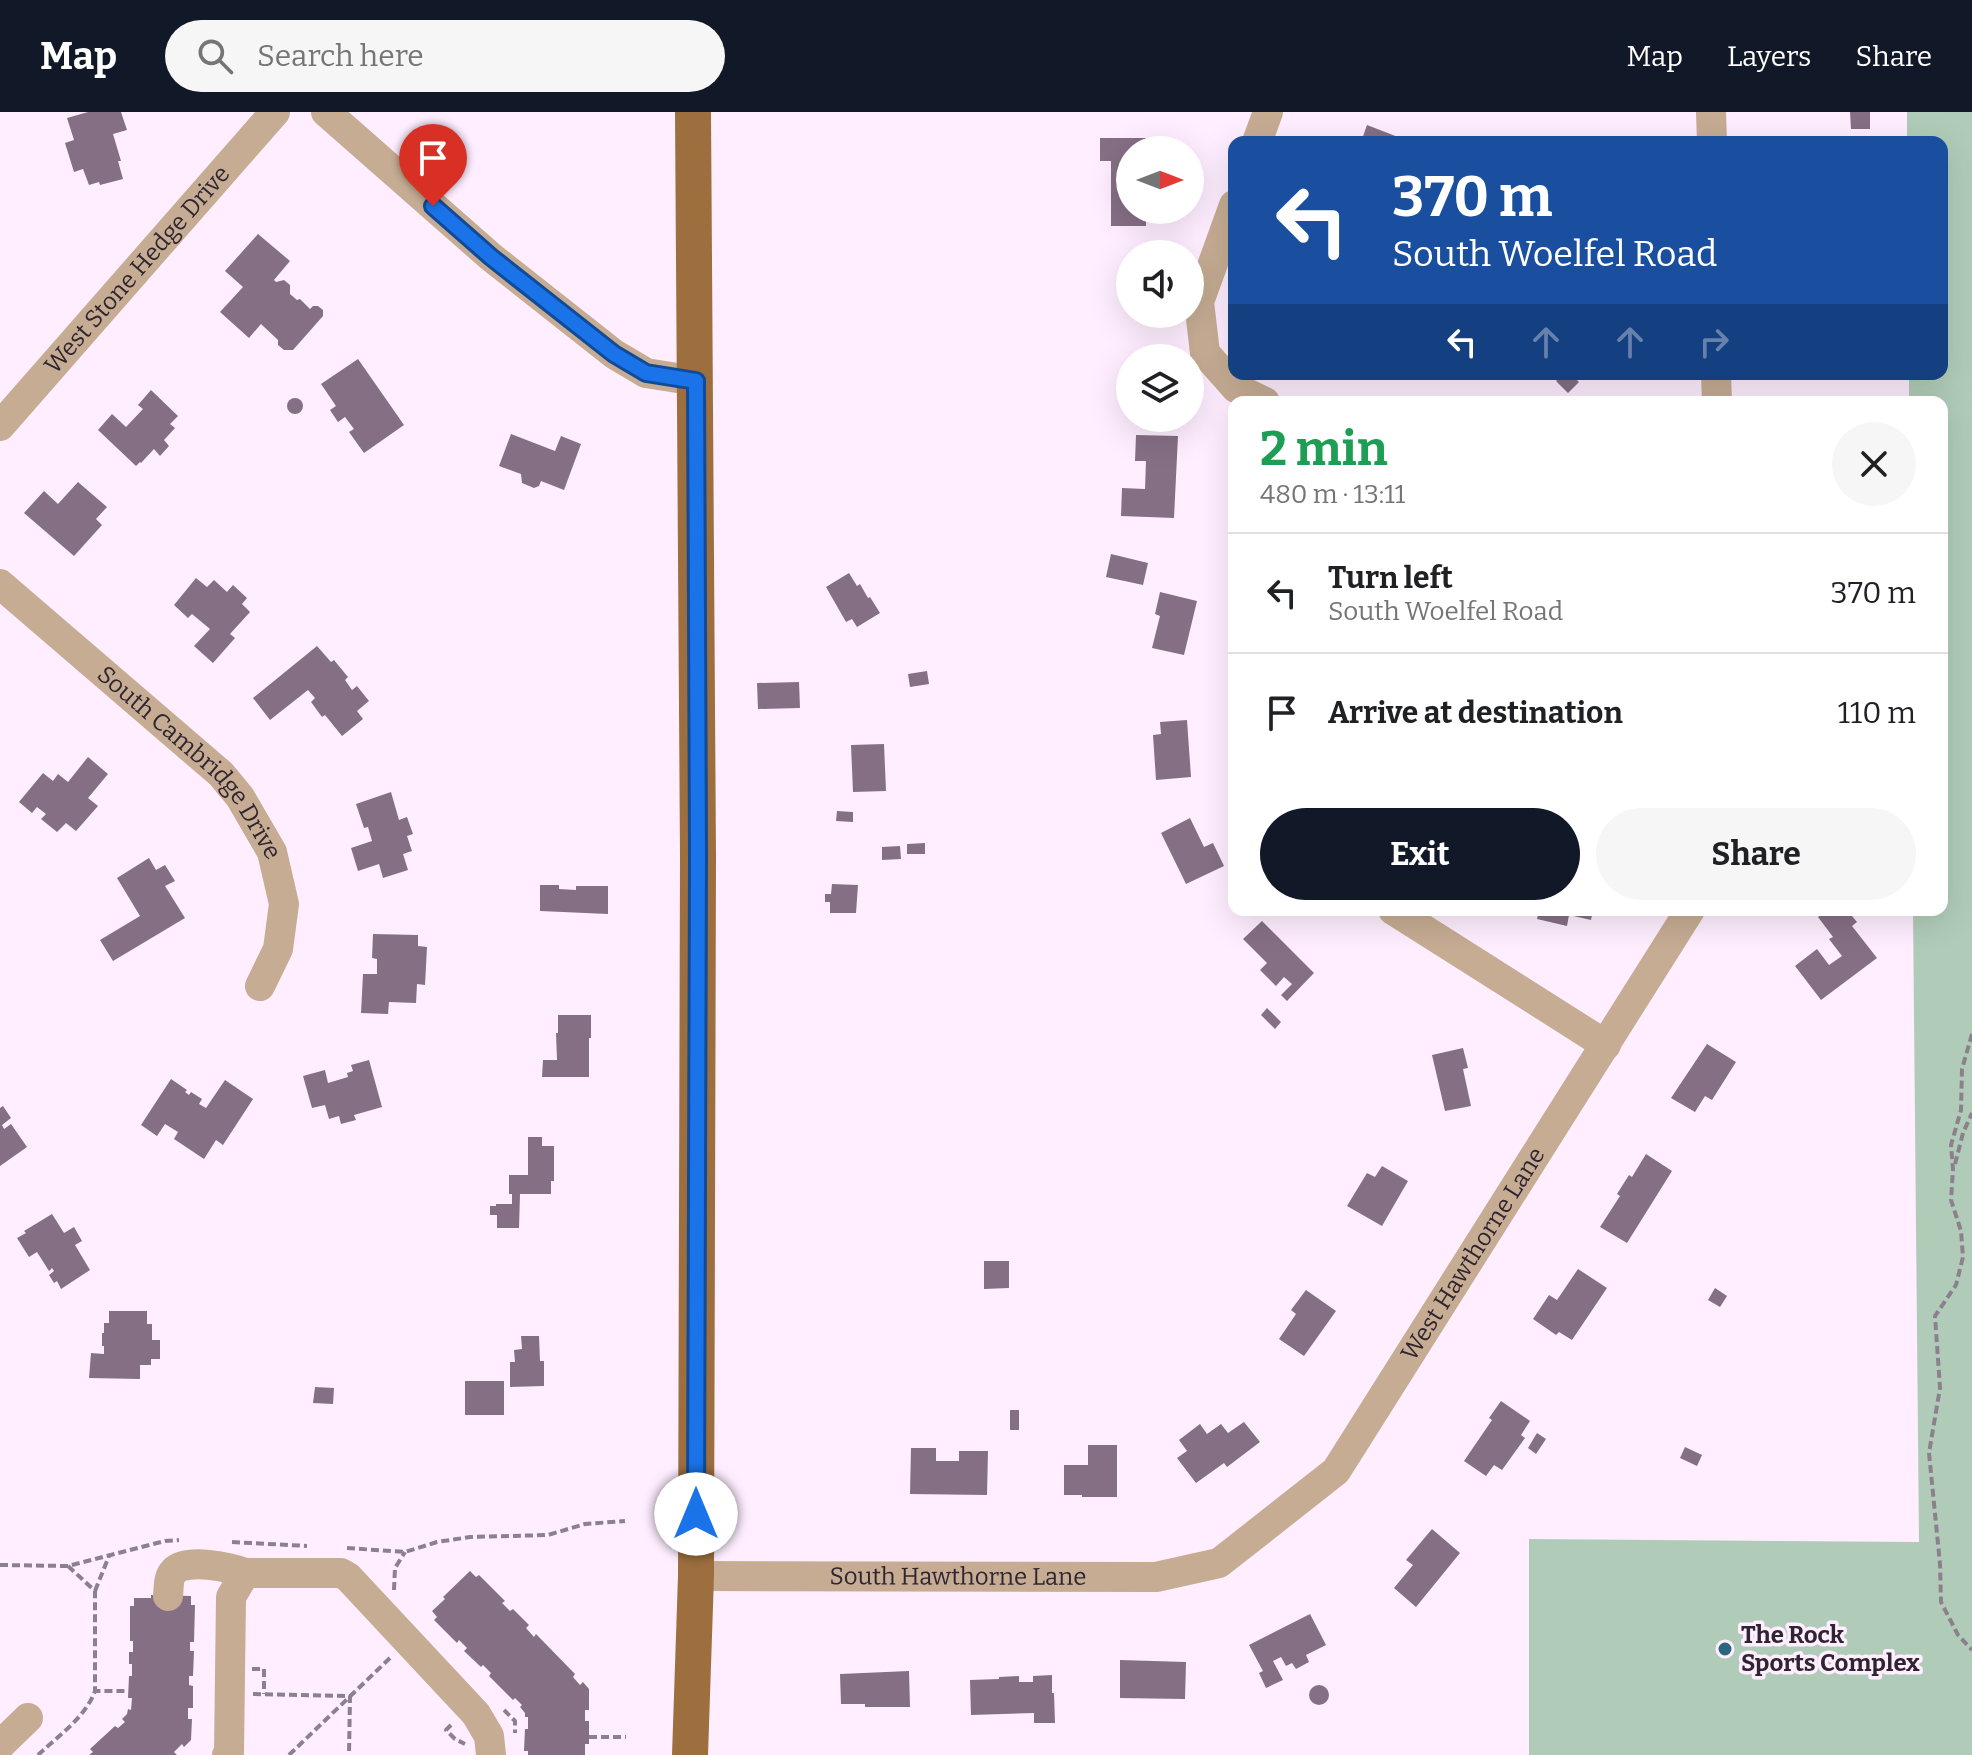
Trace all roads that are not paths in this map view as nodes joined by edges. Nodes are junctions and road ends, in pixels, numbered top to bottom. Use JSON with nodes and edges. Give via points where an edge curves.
{"nodes":[{"id":1,"x":275,"y":112,"type":"edge"},
{"id":2,"x":326,"y":112,"type":"edge"},
{"id":3,"x":693,"y":112,"type":"edge"},
{"id":4,"x":1268,"y":112,"type":"edge"},
{"id":5,"x":1711,"y":112,"type":"edge"},
{"id":6,"x":1259,"y":136,"type":"edge"},
{"id":7,"x":1712,"y":136,"type":"edge"},
{"id":8,"x":1228,"y":222,"type":"edge"},
{"id":9,"x":1228,"y":379,"type":"edge"},
{"id":10,"x":1229,"y":380,"type":"edge"},
{"id":11,"x":696,"y":381,"type":"junction"},
{"id":12,"x":1253,"y":396,"type":"edge"},
{"id":13,"x":0,"y":426,"type":"edge"},
{"id":14,"x":0,"y":584,"type":"edge"},
{"id":15,"x":1402,"y":916,"type":"edge"},
{"id":16,"x":1686,"y":916,"type":"edge"},
{"id":17,"x":260,"y":986,"type":"dead end"},
{"id":18,"x":1606,"y":1045,"type":"junction"},
{"id":19,"x":1219,"y":1563,"type":"joint"},
{"id":20,"x":245,"y":1573,"type":"junction"},
{"id":21,"x":696,"y":1576,"type":"junction"},
{"id":22,"x":168,"y":1596,"type":"dead end"},
{"id":23,"x":28,"y":1718,"type":"dead end"},
{"id":24,"x":0,"y":1745,"type":"edge"},
{"id":25,"x":483,"y":1748,"type":"edge"},
{"id":26,"x":227,"y":1755,"type":"edge"},
{"id":27,"x":692,"y":1755,"type":"edge"}],
"edges":[{"from":1,"to":13,"type":"street","name":"West Stone Hedge Drive"},
{"from":2,"to":11,"type":"street","via":[[491,257],[614,354],[646,373]]},
{"from":3,"to":11,"type":"main road"},
{"from":4,"to":6,"type":"street"},
{"from":5,"to":7,"type":"street"},
{"from":8,"to":9,"type":"street","via":[[1199,302],[1205,353]]},
{"from":10,"to":12,"type":"street"},
{"from":11,"to":21,"type":"main road"},
{"from":14,"to":17,"type":"street","name":"South Cambridge Drive","via":[[221,774],[240,797],[272,852],[284,904],[278,949]]},
{"from":15,"to":18,"type":"street"},
{"from":16,"to":18,"type":"street","name":"West Hawthorne Lane"},
{"from":18,"to":19,"type":"street","name":"West Hawthorne Lane","via":[[1336,1471]]},
{"from":19,"to":21,"type":"street","name":"South Hawthorne Lane","via":[[1156,1577]]},
{"from":20,"to":22,"type":"street","via":[[229,1566],[184,1565],[169,1580]]},
{"from":20,"to":25,"type":"street","via":[[348,1577],[476,1714],[489,1736]]},
{"from":20,"to":26,"type":"street","via":[[231,1597]]},
{"from":21,"to":27,"type":"main road"},
{"from":23,"to":24,"type":"street"}]}
